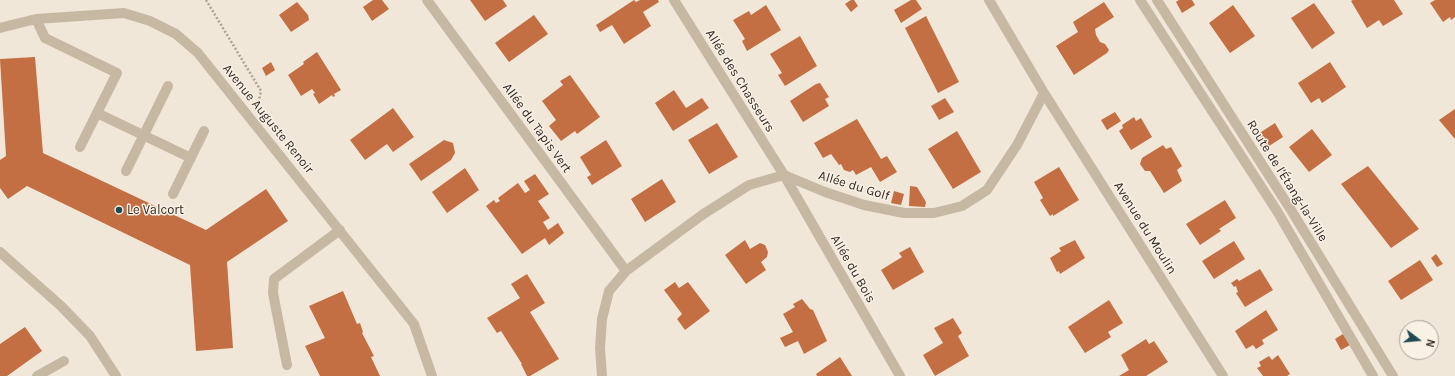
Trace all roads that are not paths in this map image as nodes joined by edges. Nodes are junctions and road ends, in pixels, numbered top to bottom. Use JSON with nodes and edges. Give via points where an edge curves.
{"nodes":[{"id":1,"x":427,"y":0,"type":"edge"},
{"id":2,"x":674,"y":0,"type":"edge"},
{"id":3,"x":989,"y":0,"type":"edge"},
{"id":4,"x":1140,"y":0,"type":"edge"},
{"id":5,"x":1157,"y":0,"type":"edge"},
{"id":6,"x":36,"y":19,"type":"junction"},
{"id":7,"x":0,"y":28,"type":"edge"},
{"id":8,"x":168,"y":86,"type":"dead end"},
{"id":9,"x":1044,"y":93,"type":"junction"},
{"id":10,"x":97,"y":113,"type":"junction"},
{"id":11,"x":204,"y":131,"type":"dead end"},
{"id":12,"x":144,"y":135,"type":"junction"},
{"id":13,"x":80,"y":147,"type":"dead end"},
{"id":14,"x":191,"y":158,"type":"junction"},
{"id":15,"x":126,"y":171,"type":"dead end"},
{"id":16,"x":784,"y":175,"type":"junction"},
{"id":17,"x":174,"y":194,"type":"dead end"},
{"id":18,"x":340,"y":230,"type":"junction"},
{"id":19,"x":0,"y":252,"type":"edge"},
{"id":20,"x":626,"y":271,"type":"junction"},
{"id":21,"x":64,"y":361,"type":"dead end"},
{"id":22,"x":287,"y":365,"type":"dead end"},
{"id":23,"x":37,"y":376,"type":"edge"},
{"id":24,"x":116,"y":376,"type":"edge"},
{"id":25,"x":432,"y":376,"type":"edge"},
{"id":26,"x":602,"y":376,"type":"edge"},
{"id":27,"x":900,"y":376,"type":"edge"},
{"id":28,"x":1223,"y":376,"type":"edge"},
{"id":29,"x":1373,"y":376,"type":"edge"},
{"id":30,"x":1393,"y":376,"type":"edge"}],
"edges":[{"from":1,"to":20,"type":"street","name":"Allée du Tapis Vert"},
{"from":2,"to":16,"type":"street","name":"Allée des Chasseurs"},
{"from":3,"to":9,"type":"street","name":"Avenue du Moulin"},
{"from":4,"to":29,"type":"street","name":"Route de l'Étang-la-Ville","via":[[1277,211]]},
{"from":5,"to":30,"type":"street","name":"Route de l'Étang-la-Ville"},
{"from":6,"to":7,"type":"street","name":"Avenue Auguste Renoir"},
{"from":6,"to":10,"type":"street","via":[[45,38],[117,73]]},
{"from":6,"to":18,"type":"street","name":"Avenue Auguste Renoir","via":[[124,13],[150,21],[176,34],[198,53]]},
{"from":8,"to":12,"type":"street"},
{"from":9,"to":16,"type":"street","name":"Allée du Golf","via":[[1017,145],[987,190],[962,206],[934,213],[904,213],[864,205]]},
{"from":9,"to":28,"type":"street","name":"Avenue du Moulin"},
{"from":10,"to":12,"type":"street"},
{"from":10,"to":13,"type":"street"},
{"from":11,"to":14,"type":"street"},
{"from":12,"to":14,"type":"street"},
{"from":12,"to":15,"type":"street"},
{"from":14,"to":17,"type":"street"},
{"from":16,"to":20,"type":"street","via":[[749,185],[702,215]]},
{"from":16,"to":27,"type":"street","name":"Allée du Bois"},
{"from":18,"to":22,"type":"street","via":[[274,279],[273,293]]},
{"from":18,"to":25,"type":"street","name":"Avenue Auguste Renoir","via":[[414,324]]},
{"from":19,"to":24,"type":"street","via":[[62,306],[90,336]]},
{"from":20,"to":26,"type":"street","via":[[609,291],[602,319]]},
{"from":21,"to":23,"type":"street"}]}
